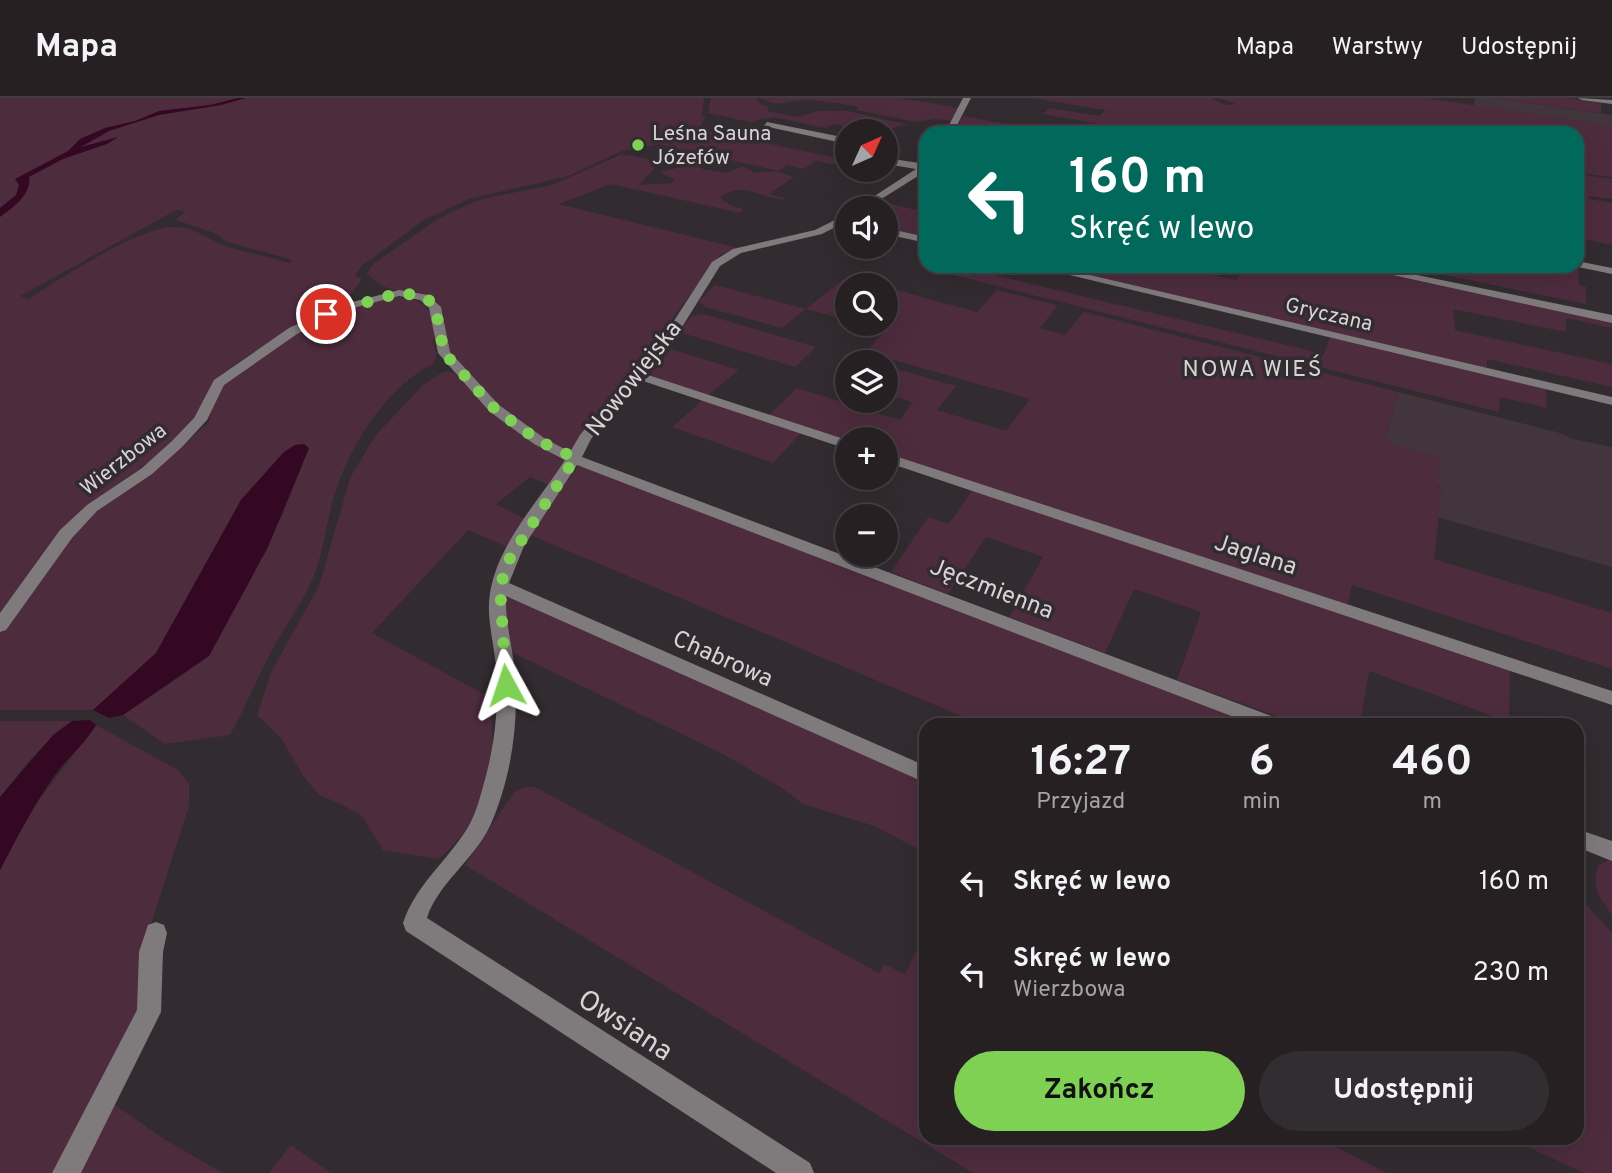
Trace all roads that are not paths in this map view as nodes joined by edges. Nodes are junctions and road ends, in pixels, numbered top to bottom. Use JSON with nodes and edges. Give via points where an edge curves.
{"nodes":[{"id":1,"x":967,"y":98,"type":"edge"},
{"id":2,"x":1582,"y":98,"type":"edge"},
{"id":3,"x":1612,"y":102,"type":"edge"},
{"id":4,"x":767,"y":124,"type":"dead end"},
{"id":5,"x":953,"y":126,"type":"edge"},
{"id":6,"x":835,"y":138,"type":"edge"},
{"id":7,"x":898,"y":163,"type":"edge"},
{"id":8,"x":919,"y":167,"type":"edge"},
{"id":9,"x":919,"y":171,"type":"edge"},
{"id":10,"x":880,"y":196,"type":"edge"},
{"id":11,"x":835,"y":224,"type":"edge"},
{"id":12,"x":898,"y":234,"type":"edge"},
{"id":13,"x":919,"y":238,"type":"edge"},
{"id":14,"x":1584,"y":265,"type":"edge"},
{"id":15,"x":1612,"y":271,"type":"edge"},
{"id":16,"x":1068,"y":273,"type":"edge"},
{"id":17,"x":1391,"y":273,"type":"edge"},
{"id":18,"x":399,"y":293,"type":"joint"},
{"id":19,"x":1612,"y":318,"type":"edge"},
{"id":20,"x":636,"y":375,"type":"junction"},
{"id":21,"x":1612,"y":401,"type":"edge"},
{"id":22,"x":835,"y":441,"type":"edge"},
{"id":23,"x":575,"y":458,"type":"junction"},
{"id":24,"x":898,"y":461,"type":"edge"},
{"id":25,"x":500,"y":586,"type":"junction"},
{"id":26,"x":0,"y":626,"type":"edge"},
{"id":27,"x":1612,"y":698,"type":"edge"},
{"id":28,"x":1256,"y":718,"type":"edge"},
{"id":29,"x":919,"y":772,"type":"edge"},
{"id":30,"x":1584,"y":841,"type":"edge"},
{"id":31,"x":1612,"y":851,"type":"edge"},
{"id":32,"x":418,"y":929,"type":"joint"},
{"id":33,"x":156,"y":933,"type":"dead end"},
{"id":34,"x":66,"y":1173,"type":"edge"},
{"id":35,"x":800,"y":1173,"type":"edge"}],
"edges":[{"from":1,"to":5,"type":"street"},
{"from":2,"to":3,"type":"street"},
{"from":4,"to":6,"type":"street"},
{"from":7,"to":8,"type":"street"},
{"from":9,"to":10,"type":"street"},
{"from":11,"to":20,"type":"street","name":"Nowowiejska","via":[[757,246],[716,264],[673,332]]},
{"from":12,"to":13,"type":"street"},
{"from":14,"to":15,"type":"street"},
{"from":16,"to":21,"type":"street","name":"Gryczana"},
{"from":17,"to":19,"type":"street"},
{"from":18,"to":23,"type":"street","name":"Jęczmienna","via":[[424,296],[435,306],[444,353],[494,408],[539,441]]},
{"from":18,"to":26,"type":"street","name":"Wierzbowa","via":[[326,314],[293,331],[219,383],[200,420],[177,444],[92,508],[66,534]]},
{"from":20,"to":22,"type":"street"},
{"from":20,"to":23,"type":"street","name":"Nowowiejska","via":[[585,438]]},
{"from":23,"to":25,"type":"street","name":"Nowowiejska","via":[[516,546]]},
{"from":23,"to":28,"type":"street","name":"Jęczmienna"},
{"from":24,"to":27,"type":"street","name":"Jaglana"},
{"from":25,"to":29,"type":"street","name":"Chabrowa"},
{"from":25,"to":32,"type":"street","name":"Nowowiejska","via":[[508,706],[494,783],[475,834],[416,912]]},
{"from":30,"to":31,"type":"street"},
{"from":32,"to":35,"type":"street","name":"Owsiana"},
{"from":33,"to":34,"type":"street","via":[[149,1012]]}]}
